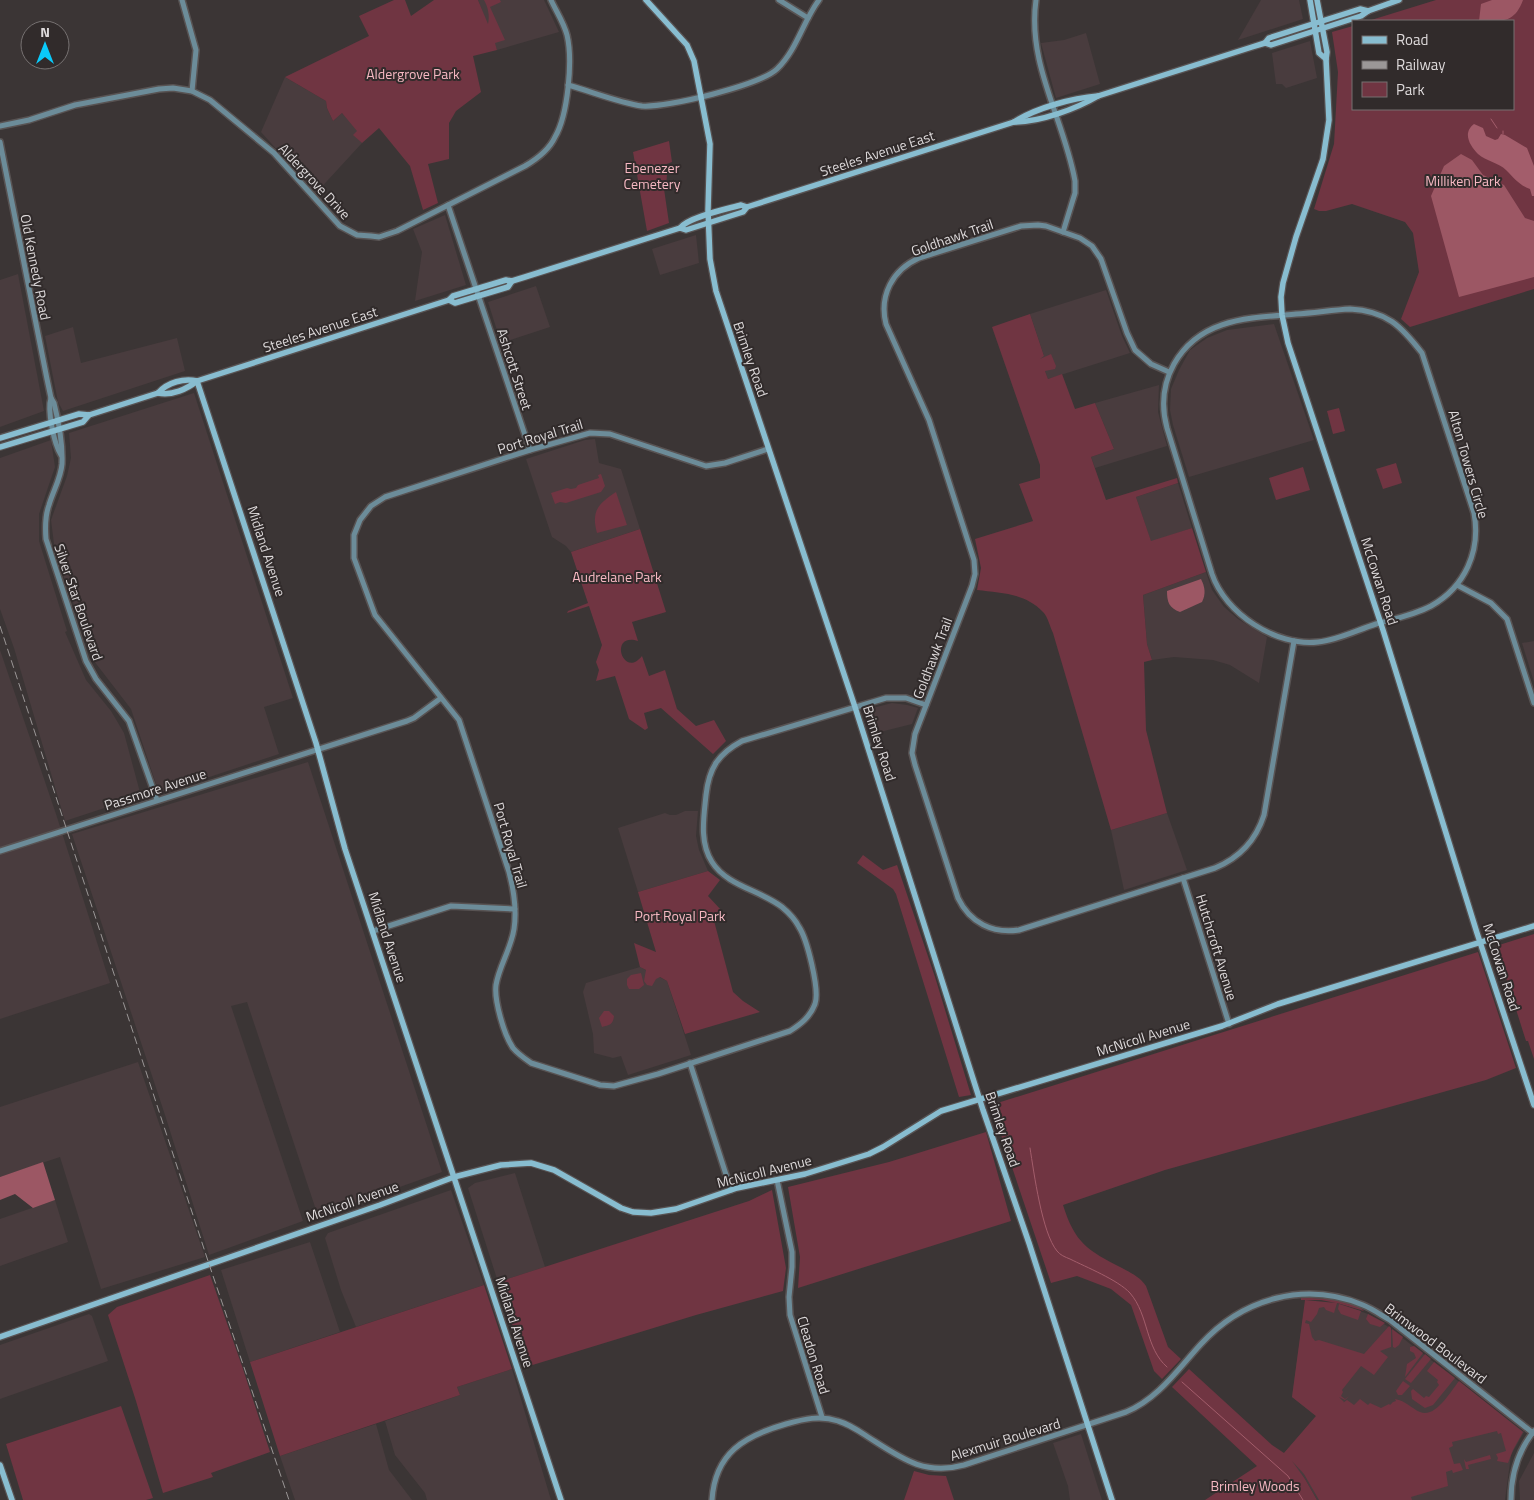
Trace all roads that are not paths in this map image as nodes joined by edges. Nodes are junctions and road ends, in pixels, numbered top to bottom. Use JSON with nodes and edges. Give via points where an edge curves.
{"nodes":[{"id":1,"x":182,"y":0,"type":"edge"},
{"id":2,"x":551,"y":0,"type":"edge"},
{"id":3,"x":646,"y":0,"type":"edge"},
{"id":4,"x":779,"y":0,"type":"edge"},
{"id":5,"x":819,"y":0,"type":"edge"},
{"id":6,"x":1036,"y":0,"type":"edge"},
{"id":7,"x":1310,"y":0,"type":"edge"},
{"id":8,"x":1317,"y":0,"type":"edge"},
{"id":9,"x":1399,"y":0,"type":"edge"},
{"id":10,"x":1368,"y":11,"type":"junction"},
{"id":11,"x":808,"y":18,"type":"junction"},
{"id":12,"x":1321,"y":21,"type":"junction"},
{"id":13,"x":1315,"y":27,"type":"junction"},
{"id":14,"x":1322,"y":28,"type":"junction"},
{"id":15,"x":1326,"y":59,"type":"junction"},
{"id":16,"x":568,"y":85,"type":"junction"},
{"id":17,"x":192,"y":91,"type":"junction"},
{"id":18,"x":1098,"y":96,"type":"junction"},
{"id":19,"x":701,"y":98,"type":"junction"},
{"id":20,"x":1053,"y":106,"type":"junction"},
{"id":21,"x":1055,"y":113,"type":"junction"},
{"id":22,"x":1014,"y":122,"type":"junction"},
{"id":23,"x":0,"y":126,"type":"edge"},
{"id":24,"x":0,"y":142,"type":"edge"},
{"id":25,"x":448,"y":205,"type":"junction"},
{"id":26,"x":747,"y":208,"type":"junction"},
{"id":27,"x":709,"y":215,"type":"junction"},
{"id":28,"x":708,"y":223,"type":"junction"},
{"id":29,"x":680,"y":228,"type":"junction"},
{"id":30,"x":1063,"y":232,"type":"junction"},
{"id":31,"x":512,"y":281,"type":"junction"},
{"id":32,"x":477,"y":289,"type":"junction"},
{"id":33,"x":479,"y":296,"type":"junction"},
{"id":34,"x":449,"y":300,"type":"junction"},
{"id":35,"x":1282,"y":316,"type":"junction"},
{"id":36,"x":1169,"y":372,"type":"junction"},
{"id":37,"x":198,"y":381,"type":"junction"},
{"id":38,"x":89,"y":415,"type":"junction"},
{"id":39,"x":55,"y":421,"type":"junction"},
{"id":40,"x":56,"y":430,"type":"junction"},
{"id":41,"x":0,"y":438,"type":"edge"},
{"id":42,"x":0,"y":447,"type":"edge"},
{"id":43,"x":768,"y":449,"type":"junction"},
{"id":44,"x":530,"y":450,"type":"junction"},
{"id":45,"x":1457,"y":585,"type":"junction"},
{"id":46,"x":1381,"y":623,"type":"junction"},
{"id":47,"x":1294,"y":641,"type":"junction"},
{"id":48,"x":441,"y":698,"type":"junction"},
{"id":49,"x":1534,"y":703,"type":"edge"},
{"id":50,"x":926,"y":705,"type":"junction"},
{"id":51,"x":855,"y":707,"type":"junction"},
{"id":52,"x":318,"y":749,"type":"junction"},
{"id":53,"x":157,"y":800,"type":"junction"},
{"id":54,"x":0,"y":850,"type":"edge"},
{"id":55,"x":1183,"y":878,"type":"junction"},
{"id":56,"x":515,"y":909,"type":"junction"},
{"id":57,"x":1534,"y":926,"type":"edge"},
{"id":58,"x":373,"y":931,"type":"junction"},
{"id":59,"x":1480,"y":942,"type":"junction"},
{"id":60,"x":1229,"y":1024,"type":"junction"},
{"id":61,"x":690,"y":1063,"type":"junction"},
{"id":62,"x":980,"y":1100,"type":"junction"},
{"id":63,"x":1534,"y":1105,"type":"edge"},
{"id":64,"x":454,"y":1177,"type":"junction"},
{"id":65,"x":777,"y":1180,"type":"junction"},
{"id":66,"x":731,"y":1190,"type":"junction"},
{"id":67,"x":0,"y":1337,"type":"edge"},
{"id":68,"x":822,"y":1417,"type":"junction"},
{"id":69,"x":1088,"y":1425,"type":"junction"},
{"id":70,"x":1533,"y":1432,"type":"edge"},
{"id":71,"x":0,"y":1465,"type":"edge"},
{"id":72,"x":12,"y":1500,"type":"edge"},
{"id":73,"x":561,"y":1500,"type":"edge"},
{"id":74,"x":712,"y":1500,"type":"edge"},
{"id":75,"x":1112,"y":1500,"type":"edge"},
{"id":76,"x":1511,"y":1500,"type":"edge"}],
"edges":[{"from":1,"to":17,"type":"street","via":[[196,50]]},
{"from":2,"to":16,"type":"street","name":"Aldergrove Drive","via":[[566,33],[570,64]]},
{"from":3,"to":19,"type":"main road","name":"Brimley Road","via":[[687,45],[694,61]]},
{"from":4,"to":11,"type":"street"},
{"from":5,"to":11,"type":"street"},
{"from":6,"to":20,"type":"street","via":[[1035,44]]},
{"from":7,"to":13,"type":"main road","name":"McCowan Road"},
{"from":8,"to":12,"type":"main road","name":"McCowan Road"},
{"from":9,"to":10,"type":"main road","name":"Steeles Avenue East"},
{"from":10,"to":12,"type":"main road","name":"Steeles Avenue East","via":[[1360,9]]},
{"from":10,"to":14,"type":"main road","name":"Steeles Avenue East","via":[[1362,16]]},
{"from":11,"to":19,"type":"street","via":[[785,60],[770,75]]},
{"from":12,"to":13,"type":"main road","name":"Steeles Avenue East"},
{"from":12,"to":14,"type":"main road","name":"McCowan Road"},
{"from":13,"to":14,"type":"main road","name":"Steeles Avenue East"},
{"from":13,"to":15,"type":"main road","name":"McCowan Road","via":[[1319,53]]},
{"from":13,"to":18,"type":"main road","name":"Steeles Avenue East","via":[[1271,45],[1265,43]]},
{"from":14,"to":15,"type":"main road","name":"McCowan Road"},
{"from":15,"to":35,"type":"main road","name":"McCowan Road","via":[[1329,120],[1323,159],[1283,283]]},
{"from":16,"to":19,"type":"street","via":[[642,106]]},
{"from":16,"to":25,"type":"street","name":"Aldergrove Drive","via":[[560,127],[544,152],[525,166]]},
{"from":17,"to":23,"type":"street","name":"Aldergrove Drive","via":[[159,89],[74,105]]},
{"from":17,"to":25,"type":"street","name":"Aldergrove Drive","via":[[210,100],[274,153],[340,226],[351,233],[379,237],[390,234]]},
{"from":18,"to":20,"type":"main road","name":"Steeles Avenue East","via":[[1081,97]]},
{"from":18,"to":21,"type":"main road","name":"Steeles Avenue East"},
{"from":19,"to":27,"type":"main road","name":"Brimley Road","via":[[710,144]]},
{"from":20,"to":21,"type":"street"},
{"from":20,"to":22,"type":"main road","name":"Steeles Avenue East"},
{"from":21,"to":22,"type":"main road","name":"Steeles Avenue East","via":[[1027,122]]},
{"from":21,"to":30,"type":"street","via":[[1075,181],[1075,193]]},
{"from":22,"to":26,"type":"main road","name":"Steeles Avenue East"},
{"from":24,"to":39,"type":"street","name":"Old Kennedy Road","via":[[54,402]]},
{"from":25,"to":32,"type":"street","name":"Ashcott Street"},
{"from":26,"to":27,"type":"main road","name":"Steeles Avenue East","via":[[742,205]]},
{"from":26,"to":28,"type":"main road","name":"Steeles Avenue East"},
{"from":27,"to":28,"type":"main road","name":"Brimley Road"},
{"from":27,"to":29,"type":"main road","name":"Steeles Avenue East","via":[[684,223]]},
{"from":28,"to":29,"type":"main road","name":"Steeles Avenue East","via":[[686,230]]},
{"from":28,"to":43,"type":"main road","name":"Brimley Road","via":[[716,291]]},
{"from":29,"to":31,"type":"main road","name":"Steeles Avenue East"},
{"from":30,"to":36,"type":"street","name":"Goldhawk Trail","via":[[1084,240],[1098,254],[1135,350],[1151,364]]},
{"from":30,"to":50,"type":"street","name":"Goldhawk Trail","via":[[1043,225],[1024,225],[919,258],[898,272],[887,291],[886,324],[930,420],[974,560],[972,586]]},
{"from":31,"to":32,"type":"main road","name":"Steeles Avenue East"},
{"from":31,"to":33,"type":"main road","name":"Steeles Avenue East","via":[[508,287]]},
{"from":32,"to":33,"type":"street","name":"Ashcott Street"},
{"from":32,"to":34,"type":"main road","name":"Steeles Avenue East"},
{"from":33,"to":34,"type":"main road","name":"Steeles Avenue East","via":[[455,303]]},
{"from":33,"to":44,"type":"street","name":"Ashcott Street"},
{"from":34,"to":37,"type":"main road","name":"Steeles Avenue East"},
{"from":35,"to":36,"type":"street","name":"Alton Towers Circle","via":[[1234,321],[1214,328],[1186,347]]},
{"from":35,"to":45,"type":"street","name":"Alton Towers Circle","via":[[1350,309],[1370,312],[1386,318],[1413,339],[1422,353],[1476,523],[1472,556]]},
{"from":35,"to":46,"type":"main road","name":"McCowan Road","via":[[1288,343]]},
{"from":36,"to":47,"type":"street","name":"Alton Towers Circle","via":[[1164,396],[1166,424],[1217,585],[1239,612],[1268,631]]},
{"from":37,"to":38,"type":"main road","name":"Steeles Avenue East","via":[[187,379],[164,386],[158,393]]},
{"from":37,"to":52,"type":"main road","name":"Midland Avenue"},
{"from":38,"to":39,"type":"main road","name":"Steeles Avenue East","via":[[79,414]]},
{"from":38,"to":40,"type":"main road","name":"Steeles Avenue East","via":[[83,422]]},
{"from":39,"to":40,"type":"street","name":"Silver Star Boulevard"},
{"from":39,"to":41,"type":"main road","name":"Steeles Avenue East"},
{"from":40,"to":42,"type":"main road","name":"Steeles Avenue East"},
{"from":40,"to":53,"type":"street","name":"Silver Star Boulevard","via":[[62,464],[44,525],[47,543],[86,661],[129,721]]},
{"from":43,"to":44,"type":"street","name":"Port Royal Trail","via":[[725,464],[706,466],[598,432]]},
{"from":43,"to":51,"type":"main road","name":"Brimley Road"},
{"from":44,"to":48,"type":"street","name":"Port Royal Trail","via":[[380,500],[365,512],[356,529],[353,554],[372,609]]},
{"from":45,"to":46,"type":"street","name":"Alton Towers Circle","via":[[1427,608]]},
{"from":45,"to":49,"type":"street","via":[[1491,602],[1507,619]]},
{"from":46,"to":47,"type":"street","name":"Alton Towers Circle","via":[[1323,641]]},
{"from":46,"to":59,"type":"main road","name":"McCowan Road"},
{"from":47,"to":55,"type":"street","name":"Goldhawk Trail","via":[[1262,822],[1250,842],[1231,859]]},
{"from":48,"to":52,"type":"street","name":"Passmore Avenue","via":[[411,720]]},
{"from":48,"to":56,"type":"street","name":"Port Royal Trail","via":[[459,720],[465,736],[510,872]]},
{"from":50,"to":51,"type":"street","name":"Port Royal Trail","via":[[895,697]]},
{"from":50,"to":55,"type":"street","name":"Goldhawk Trail","via":[[912,752],[958,898],[967,913],[979,923],[998,930],[1019,930]]},
{"from":51,"to":61,"type":"street","name":"Port Royal Trail","via":[[742,741],[723,754],[711,772],[703,834],[708,855],[723,874],[781,906],[793,918],[800,929],[817,992],[809,1015],[790,1031]]},
{"from":51,"to":62,"type":"main road","name":"Brimley Road"},
{"from":52,"to":53,"type":"street","name":"Passmore Avenue"},
{"from":52,"to":58,"type":"main road","name":"Midland Avenue","via":[[345,849]]},
{"from":53,"to":54,"type":"street","name":"Passmore Avenue"},
{"from":55,"to":60,"type":"street","name":"Hutchcroft Avenue"},
{"from":56,"to":58,"type":"street","via":[[451,906]]},
{"from":56,"to":61,"type":"street","name":"Port Royal Trail","via":[[511,942],[496,985],[496,998],[507,1036],[522,1057],[530,1063],[609,1086]]},
{"from":57,"to":59,"type":"main road","name":"McNicoll Avenue"},
{"from":58,"to":64,"type":"main road","name":"Midland Avenue"},
{"from":59,"to":60,"type":"main road","name":"McNicoll Avenue","via":[[1278,1004]]},
{"from":59,"to":63,"type":"main road","name":"McCowan Road"},
{"from":60,"to":62,"type":"main road","name":"McNicoll Avenue"},
{"from":61,"to":66,"type":"street"},
{"from":62,"to":65,"type":"main road","name":"McNicoll Avenue","via":[[933,1115],[869,1154]]},
{"from":62,"to":69,"type":"main road","name":"Brimley Road"},
{"from":64,"to":66,"type":"main road","name":"McNicoll Avenue","via":[[501,1165],[531,1163],[554,1170],[621,1208],[639,1213],[667,1212]]},
{"from":64,"to":67,"type":"main road","name":"McNicoll Avenue"},
{"from":64,"to":73,"type":"main road","name":"Midland Avenue"},
{"from":65,"to":66,"type":"main road","name":"McNicoll Avenue"},
{"from":65,"to":68,"type":"street","name":"Cleadon Road","via":[[792,1252],[790,1315]]},
{"from":68,"to":69,"type":"street","name":"Alexmuir Boulevard","via":[[845,1424],[915,1464],[935,1469],[964,1465]]},
{"from":68,"to":74,"type":"street","name":"Alexmuir Boulevard","via":[[770,1429],[738,1445],[719,1469]]},
{"from":69,"to":70,"type":"street","name":"Brimwood Boulevard","via":[[1131,1410],[1148,1399],[1207,1337],[1232,1316],[1273,1299],[1307,1294],[1346,1300],[1368,1307],[1390,1320]]},
{"from":69,"to":75,"type":"main road","name":"Brimley Road"},
{"from":70,"to":76,"type":"street","via":[[1515,1468]]},
{"from":71,"to":72,"type":"main road"}]}
